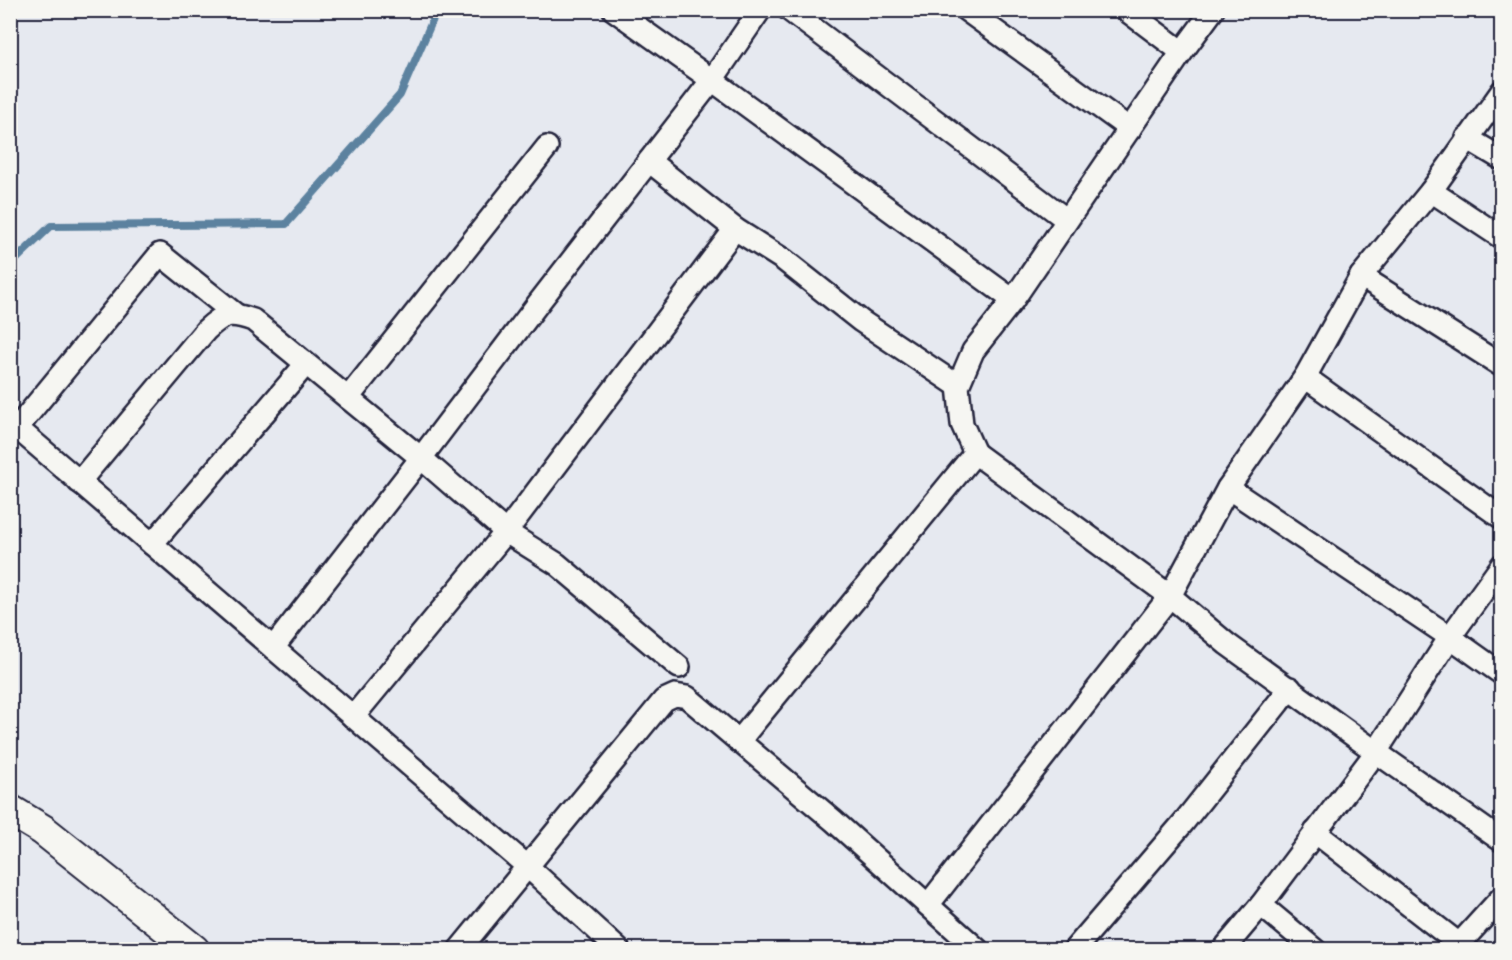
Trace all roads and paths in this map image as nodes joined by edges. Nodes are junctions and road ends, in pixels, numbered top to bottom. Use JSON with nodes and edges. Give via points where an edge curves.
{"nodes":[{"id":1,"x":614,"y":10,"type":"edge"},
{"id":2,"x":760,"y":10,"type":"edge"},
{"id":3,"x":789,"y":10,"type":"edge"},
{"id":4,"x":966,"y":10,"type":"edge"},
{"id":5,"x":1126,"y":10,"type":"edge"},
{"id":6,"x":1213,"y":10,"type":"edge"},
{"id":7,"x":1182,"y":52,"type":"junction"},
{"id":8,"x":712,"y":80,"type":"junction"},
{"id":9,"x":1502,"y":91,"type":"edge"},
{"id":10,"x":1130,"y":129,"type":"junction"},
{"id":11,"x":1467,"y":138,"type":"junction"},
{"id":12,"x":547,"y":147,"type":"dead end"},
{"id":13,"x":1502,"y":159,"type":"edge"},
{"id":14,"x":649,"y":161,"type":"junction"},
{"id":15,"x":1431,"y":190,"type":"junction"},
{"id":16,"x":1067,"y":220,"type":"junction"},
{"id":17,"x":735,"y":229,"type":"junction"},
{"id":18,"x":1502,"y":238,"type":"edge"},
{"id":19,"x":1361,"y":276,"type":"junction"},
{"id":20,"x":1013,"y":300,"type":"junction"},
{"id":21,"x":236,"y":314,"type":"junction"},
{"id":22,"x":306,"y":363,"type":"junction"},
{"id":23,"x":1502,"y":366,"type":"edge"},
{"id":24,"x":1305,"y":377,"type":"junction"},
{"id":25,"x":958,"y":386,"type":"junction"},
{"id":26,"x":348,"y":398,"type":"junction"},
{"id":27,"x":14,"y":425,"type":"edge"},
{"id":28,"x":975,"y":453,"type":"junction"},
{"id":29,"x":421,"y":458,"type":"junction"},
{"id":30,"x":79,"y":482,"type":"junction"},
{"id":31,"x":1228,"y":488,"type":"junction"},
{"id":32,"x":1502,"y":518,"type":"edge"},
{"id":33,"x":506,"y":532,"type":"junction"},
{"id":34,"x":152,"y":544,"type":"junction"},
{"id":35,"x":1502,"y":565,"type":"edge"},
{"id":36,"x":1170,"y":596,"type":"junction"},
{"id":37,"x":1450,"y":637,"type":"junction"},
{"id":38,"x":273,"y":648,"type":"junction"},
{"id":39,"x":679,"y":667,"type":"dead end"},
{"id":40,"x":1502,"y":674,"type":"edge"},
{"id":41,"x":1290,"y":688,"type":"junction"},
{"id":42,"x":353,"y":717,"type":"junction"},
{"id":43,"x":739,"y":741,"type":"junction"},
{"id":44,"x":1376,"y":752,"type":"junction"},
{"id":45,"x":10,"y":810,"type":"edge"},
{"id":46,"x":1315,"y":832,"type":"junction"},
{"id":47,"x":1502,"y":841,"type":"edge"},
{"id":48,"x":527,"y":866,"type":"junction"},
{"id":49,"x":1502,"y":897,"type":"edge"},
{"id":50,"x":928,"y":904,"type":"junction"},
{"id":51,"x":1261,"y":904,"type":"junction"},
{"id":52,"x":1457,"y":947,"type":"edge"},
{"id":53,"x":194,"y":950,"type":"edge"},
{"id":54,"x":459,"y":950,"type":"edge"},
{"id":55,"x":619,"y":950,"type":"edge"},
{"id":56,"x":978,"y":950,"type":"edge"},
{"id":57,"x":1074,"y":950,"type":"edge"},
{"id":58,"x":1223,"y":950,"type":"edge"},
{"id":59,"x":1315,"y":950,"type":"edge"}],
"edges":[{"from":1,"to":8,"type":"street"},
{"from":2,"to":8,"type":"street"},
{"from":3,"to":16,"type":"street"},
{"from":4,"to":10,"type":"street"},
{"from":5,"to":7,"type":"street"},
{"from":6,"to":7,"type":"street"},
{"from":7,"to":10,"type":"street"},
{"from":8,"to":14,"type":"street"},
{"from":8,"to":20,"type":"street"},
{"from":9,"to":11,"type":"street"},
{"from":10,"to":16,"type":"street"},
{"from":11,"to":13,"type":"street"},
{"from":11,"to":15,"type":"street"},
{"from":12,"to":26,"type":"street"},
{"from":14,"to":17,"type":"street"},
{"from":14,"to":29,"type":"street"},
{"from":15,"to":18,"type":"street"},
{"from":15,"to":19,"type":"street"},
{"from":16,"to":20,"type":"street"},
{"from":17,"to":25,"type":"street"},
{"from":17,"to":33,"type":"street"},
{"from":19,"to":23,"type":"street"},
{"from":19,"to":24,"type":"street"},
{"from":20,"to":25,"type":"street","via":[[973,351]]},
{"from":21,"to":22,"type":"street","via":[[253,320]]},
{"from":21,"to":27,"type":"street","via":[[160,254]]},
{"from":21,"to":30,"type":"street","via":[[218,318],[206,330]]},
{"from":22,"to":26,"type":"street"},
{"from":22,"to":34,"type":"street"},
{"from":24,"to":31,"type":"street"},
{"from":24,"to":32,"type":"street"},
{"from":25,"to":28,"type":"street","via":[[962,424]]},
{"from":26,"to":29,"type":"street"},
{"from":27,"to":30,"type":"street"},
{"from":28,"to":36,"type":"street"},
{"from":28,"to":43,"type":"street"},
{"from":29,"to":33,"type":"street"},
{"from":29,"to":38,"type":"street"},
{"from":30,"to":34,"type":"street"},
{"from":31,"to":36,"type":"street"},
{"from":31,"to":37,"type":"street"},
{"from":33,"to":39,"type":"street","via":[[557,564]]},
{"from":33,"to":42,"type":"street"},
{"from":34,"to":38,"type":"street"},
{"from":35,"to":37,"type":"street"},
{"from":36,"to":41,"type":"street","via":[[1227,644]]},
{"from":36,"to":50,"type":"street"},
{"from":37,"to":40,"type":"street"},
{"from":37,"to":44,"type":"street"},
{"from":38,"to":42,"type":"street"},
{"from":41,"to":44,"type":"street"},
{"from":41,"to":57,"type":"street","via":[[1183,823]]},
{"from":42,"to":48,"type":"street"},
{"from":43,"to":48,"type":"street","via":[[687,698],[675,694],[664,700]]},
{"from":43,"to":50,"type":"street"},
{"from":44,"to":46,"type":"street"},
{"from":44,"to":47,"type":"street"},
{"from":45,"to":53,"type":"street","via":[[43,830]]},
{"from":46,"to":51,"type":"street"},
{"from":46,"to":52,"type":"street"},
{"from":48,"to":54,"type":"street"},
{"from":48,"to":55,"type":"street"},
{"from":49,"to":52,"type":"street"},
{"from":50,"to":56,"type":"street"},
{"from":51,"to":58,"type":"street"},
{"from":51,"to":59,"type":"street"}]}
